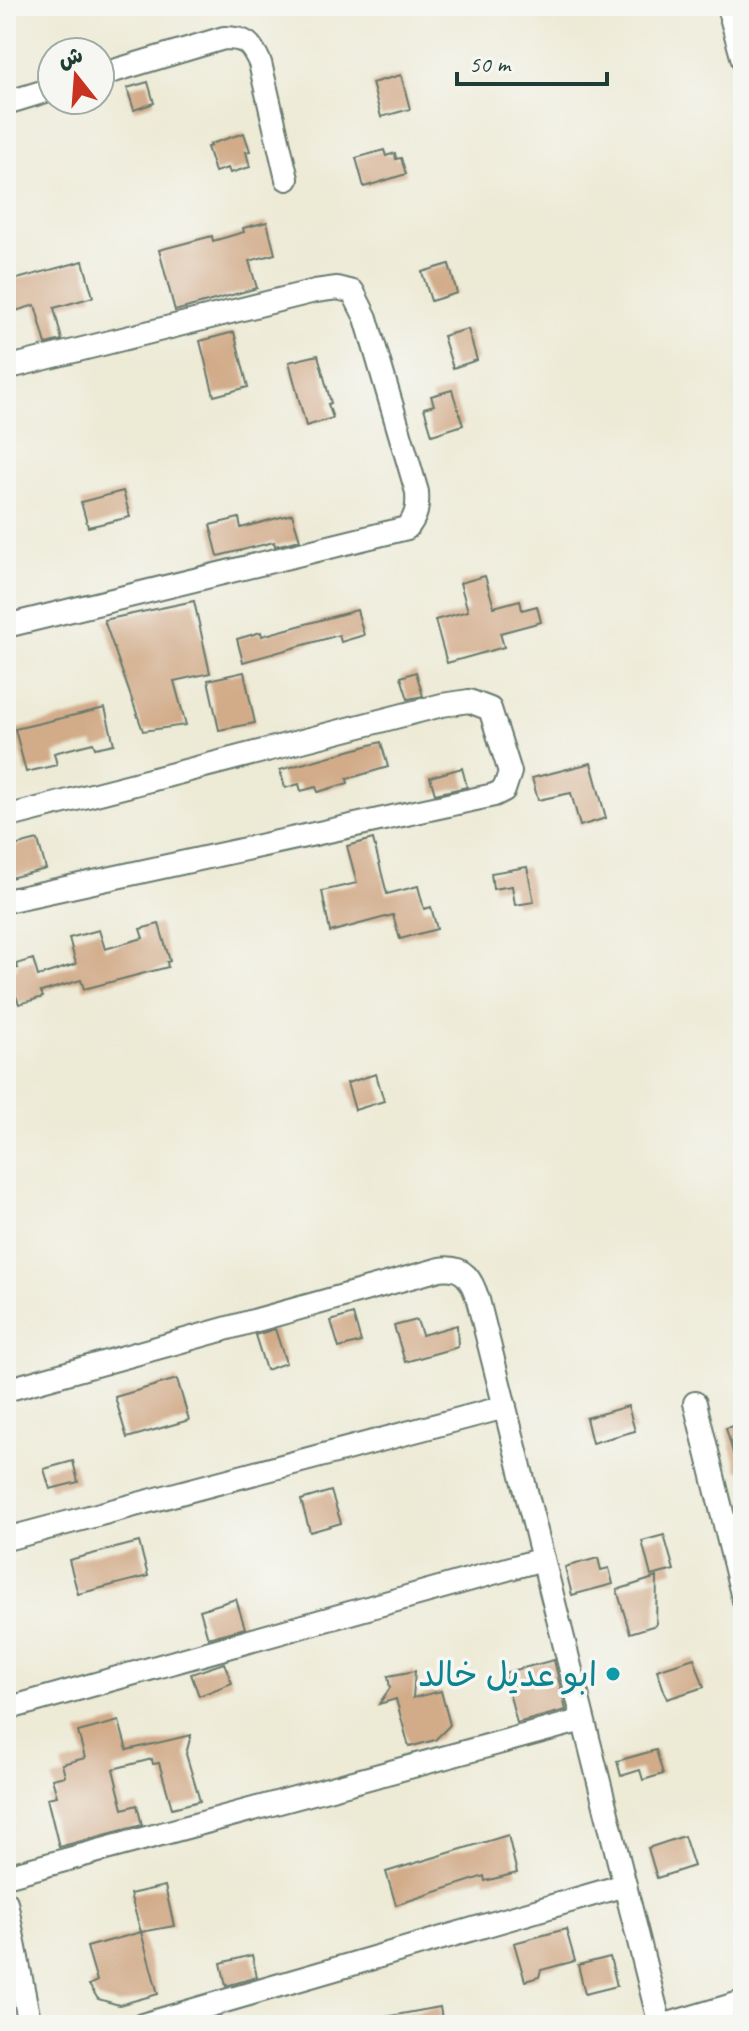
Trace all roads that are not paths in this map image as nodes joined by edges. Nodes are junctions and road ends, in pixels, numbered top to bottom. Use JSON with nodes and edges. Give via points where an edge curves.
{"nodes":[{"id":1,"x":728,"y":6,"type":"edge"},
{"id":2,"x":743,"y":60,"type":"edge"},
{"id":3,"x":116,"y":70,"type":"edge"},
{"id":4,"x":36,"y":94,"type":"edge"},
{"id":5,"x":6,"y":103,"type":"edge"},
{"id":6,"x":287,"y":179,"type":"dead end"},
{"id":7,"x":6,"y":368,"type":"edge"},
{"id":8,"x":6,"y":626,"type":"edge"},
{"id":9,"x":6,"y":817,"type":"edge"},
{"id":10,"x":6,"y":901,"type":"edge"},
{"id":11,"x":6,"y":1390,"type":"edge"},
{"id":12,"x":695,"y":1403,"type":"dead end"},
{"id":13,"x":505,"y":1407,"type":"junction"},
{"id":14,"x":6,"y":1539,"type":"edge"},
{"id":15,"x":543,"y":1559,"type":"junction"},
{"id":16,"x":743,"y":1598,"type":"edge"},
{"id":17,"x":6,"y":1709,"type":"edge"},
{"id":18,"x":583,"y":1720,"type":"junction"},
{"id":19,"x":6,"y":1876,"type":"edge"},
{"id":20,"x":625,"y":1885,"type":"junction"},
{"id":21,"x":6,"y":1902,"type":"edge"},
{"id":22,"x":9,"y":1946,"type":"edge"},
{"id":23,"x":743,"y":2002,"type":"edge"},
{"id":24,"x":30,"y":2025,"type":"edge"},
{"id":25,"x":142,"y":2025,"type":"edge"},
{"id":26,"x":662,"y":2025,"type":"edge"}],
"edges":[{"from":1,"to":2,"type":"street"},
{"from":3,"to":6,"type":"street","via":[[224,38],[243,38],[260,63]]},
{"from":4,"to":5,"type":"street"},
{"from":7,"to":8,"type":"street","via":[[315,291],[353,292],[366,318],[418,507],[407,528]]},
{"from":9,"to":10,"type":"street","via":[[469,701],[490,709],[510,772],[504,790],[494,795]]},
{"from":11,"to":13,"type":"street","via":[[447,1268],[466,1273],[472,1283]]},
{"from":12,"to":16,"type":"street"},
{"from":13,"to":14,"type":"street"},
{"from":13,"to":15,"type":"street"},
{"from":15,"to":17,"type":"street"},
{"from":15,"to":18,"type":"street"},
{"from":18,"to":19,"type":"street"},
{"from":18,"to":20,"type":"street"},
{"from":20,"to":25,"type":"street"},
{"from":20,"to":26,"type":"street"},
{"from":21,"to":22,"type":"street"},
{"from":22,"to":24,"type":"street"},
{"from":23,"to":26,"type":"street"}]}
